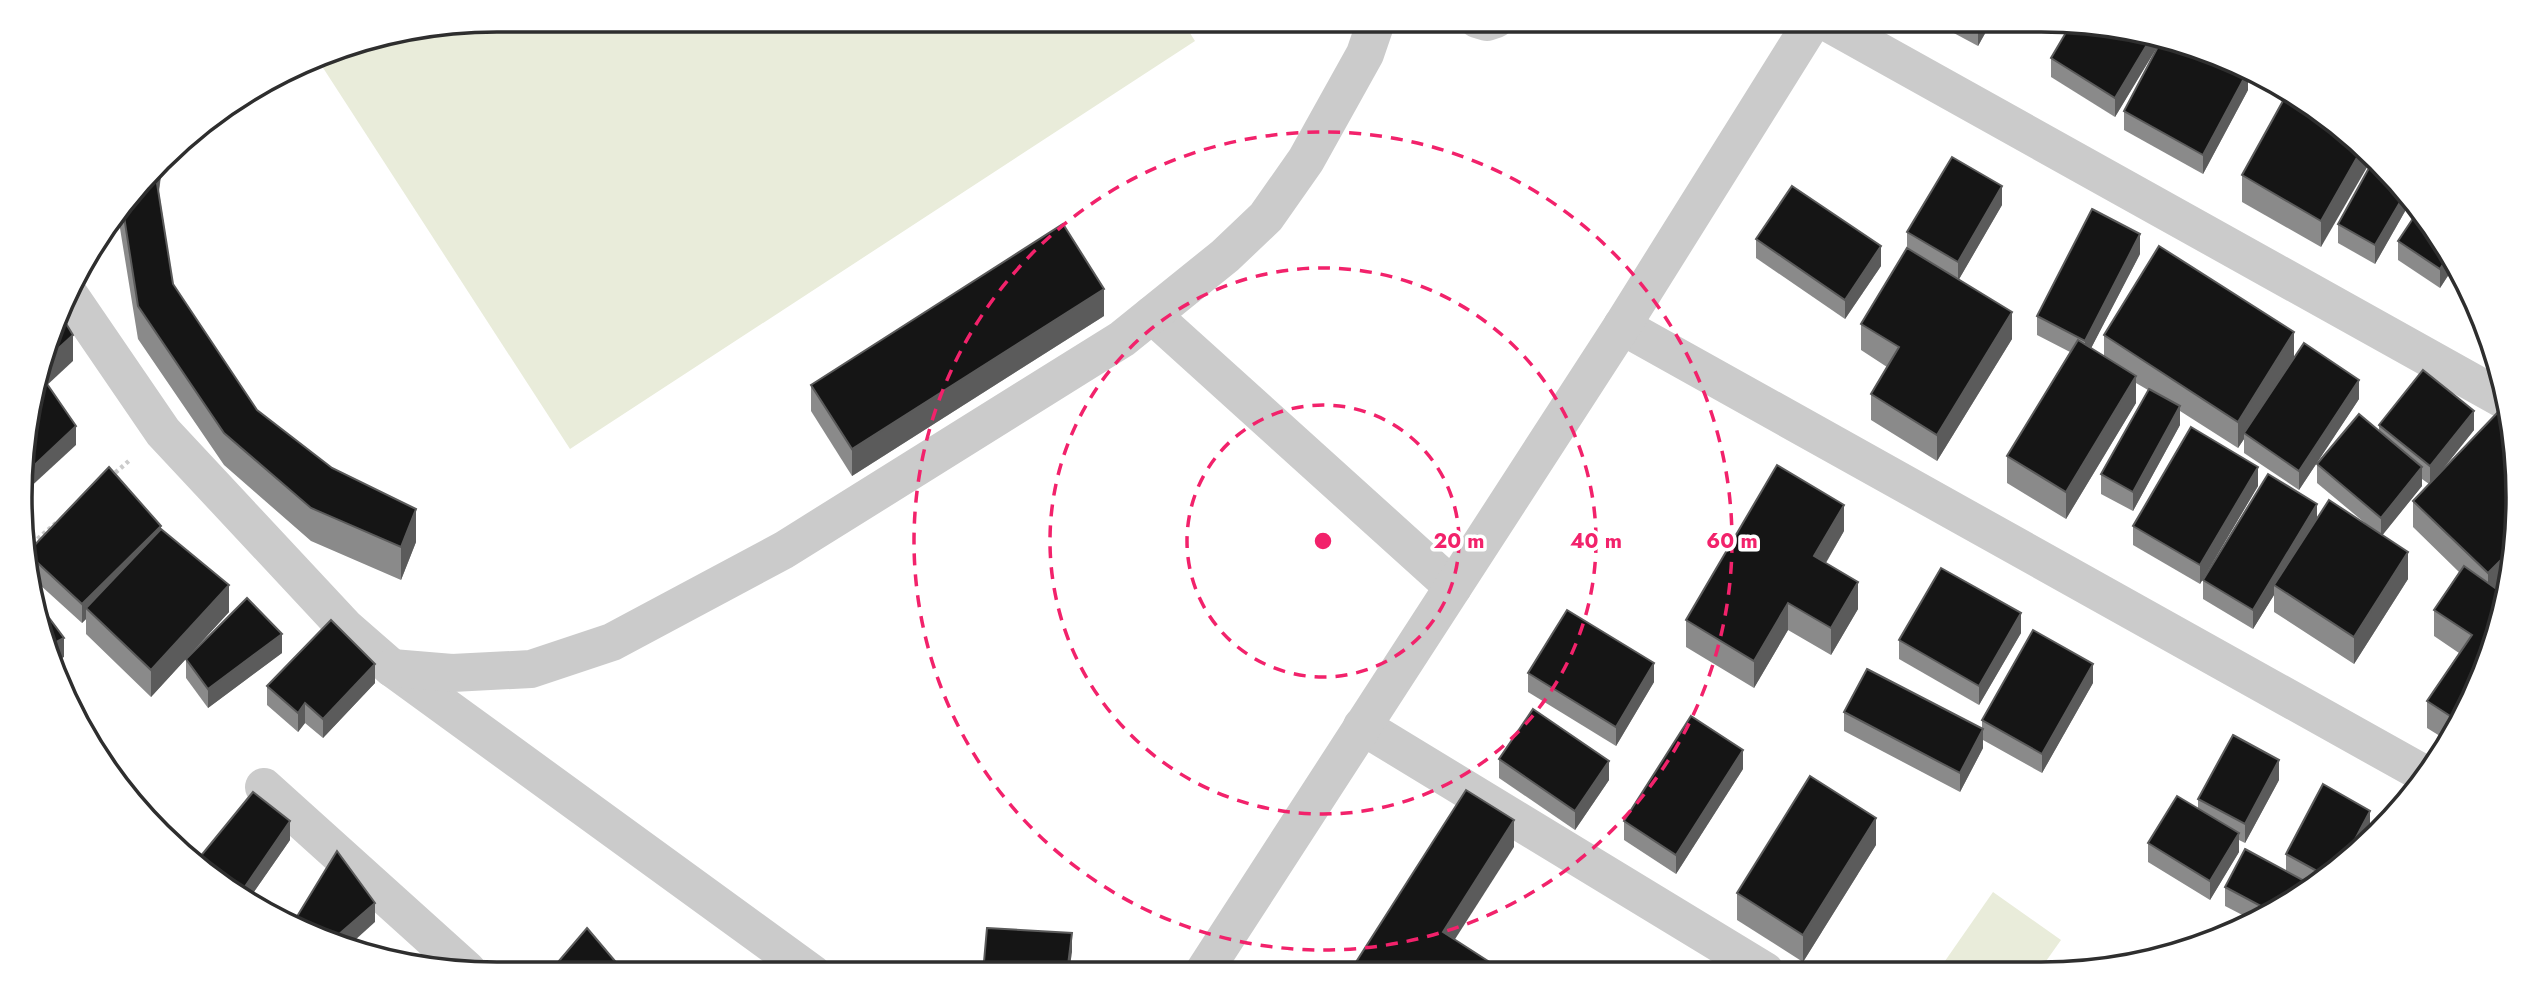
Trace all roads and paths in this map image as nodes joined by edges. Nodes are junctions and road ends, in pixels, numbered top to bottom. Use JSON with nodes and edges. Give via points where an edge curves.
{"nodes":[{"id":1,"x":1373,"y":32,"type":"edge"},
{"id":2,"x":1806,"y":32,"type":"edge"},
{"id":3,"x":1844,"y":32,"type":"edge"},
{"id":4,"x":75,"y":303,"type":"edge"},
{"id":5,"x":1152,"y":315,"type":"junction"},
{"id":6,"x":1622,"y":326,"type":"junction"},
{"id":7,"x":2494,"y":394,"type":"edge"},
{"id":8,"x":163,"y":432,"type":"junction"},
{"id":9,"x":100,"y":485,"type":"edge"},
{"id":10,"x":58,"y":521,"type":"edge"},
{"id":11,"x":33,"y":542,"type":"edge"},
{"id":12,"x":1453,"y":587,"type":"junction"},
{"id":13,"x":392,"y":668,"type":"junction"},
{"id":14,"x":1362,"y":726,"type":"junction"},
{"id":15,"x":2417,"y":770,"type":"edge"},
{"id":16,"x":264,"y":787,"type":"dead end"},
{"id":17,"x":457,"y":961,"type":"edge"},
{"id":18,"x":796,"y":962,"type":"edge"},
{"id":19,"x":1209,"y":962,"type":"edge"},
{"id":20,"x":1750,"y":962,"type":"edge"}],
"edges":[{"from":1,"to":5,"type":"street","via":[[1366,54],[1306,160],[1266,217]]},
{"from":2,"to":6,"type":"street"},
{"from":3,"to":7,"type":"street"},
{"from":4,"to":8,"type":"street"},
{"from":5,"to":12,"type":"street"},
{"from":5,"to":13,"type":"street","via":[[1122,339],[784,550],[612,642],[531,669],[453,673]]},
{"from":6,"to":12,"type":"street"},
{"from":6,"to":15,"type":"street"},
{"from":8,"to":9,"type":"path"},
{"from":8,"to":13,"type":"street","via":[[345,627]]},
{"from":10,"to":11,"type":"path"},
{"from":12,"to":14,"type":"street"},
{"from":13,"to":18,"type":"street"},
{"from":14,"to":19,"type":"street"},
{"from":14,"to":20,"type":"street"},
{"from":16,"to":17,"type":"street"}]}
